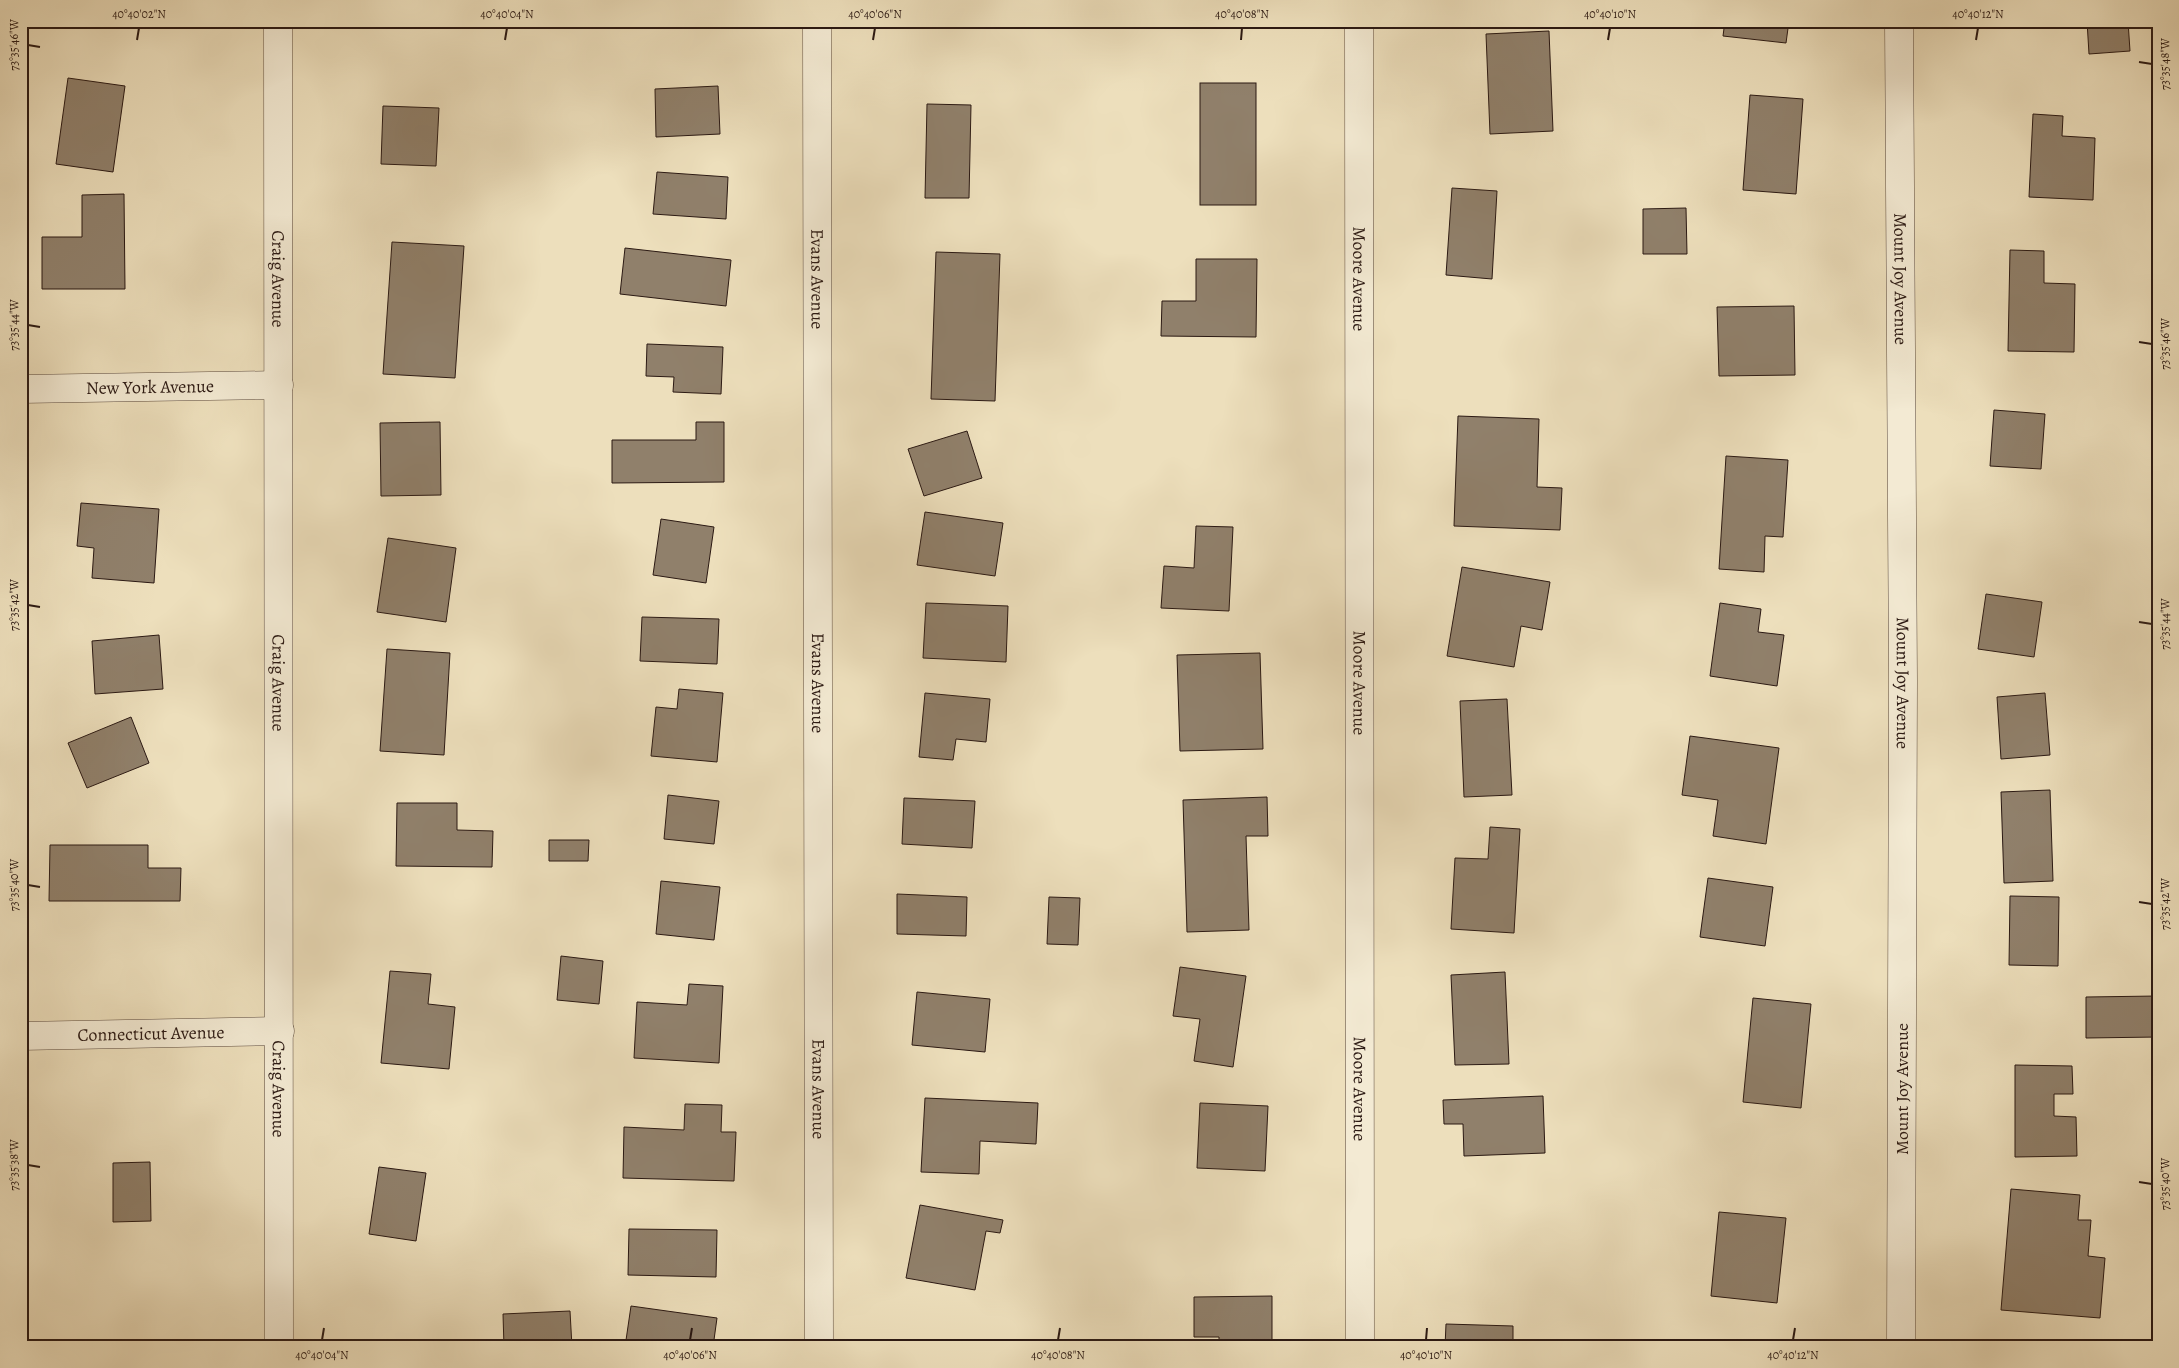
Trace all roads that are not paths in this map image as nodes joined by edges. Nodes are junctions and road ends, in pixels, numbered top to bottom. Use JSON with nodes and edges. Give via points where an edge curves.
{"nodes":[{"id":1,"x":278,"y":21,"type":"edge"},
{"id":2,"x":817,"y":21,"type":"edge"},
{"id":3,"x":1359,"y":21,"type":"edge"},
{"id":4,"x":1899,"y":21,"type":"edge"},
{"id":5,"x":279,"y":385,"type":"junction"},
{"id":6,"x":21,"y":389,"type":"edge"},
{"id":7,"x":280,"y":1031,"type":"junction"},
{"id":8,"x":21,"y":1036,"type":"edge"},
{"id":9,"x":279,"y":1347,"type":"edge"},
{"id":10,"x":819,"y":1347,"type":"edge"},
{"id":11,"x":1360,"y":1347,"type":"edge"},
{"id":12,"x":1901,"y":1347,"type":"edge"}],
"edges":[{"from":1,"to":5,"type":"street","name":"Craig Avenue"},
{"from":2,"to":10,"type":"street","name":"Evans Avenue"},
{"from":3,"to":11,"type":"street","name":"Moore Avenue"},
{"from":4,"to":12,"type":"street","name":"Mount Joy Avenue","via":[[1903,670]]},
{"from":5,"to":6,"type":"street","name":"New York Avenue"},
{"from":5,"to":7,"type":"street","name":"Craig Avenue"},
{"from":7,"to":8,"type":"street","name":"Connecticut Avenue"},
{"from":7,"to":9,"type":"street","name":"Craig Avenue"}]}
